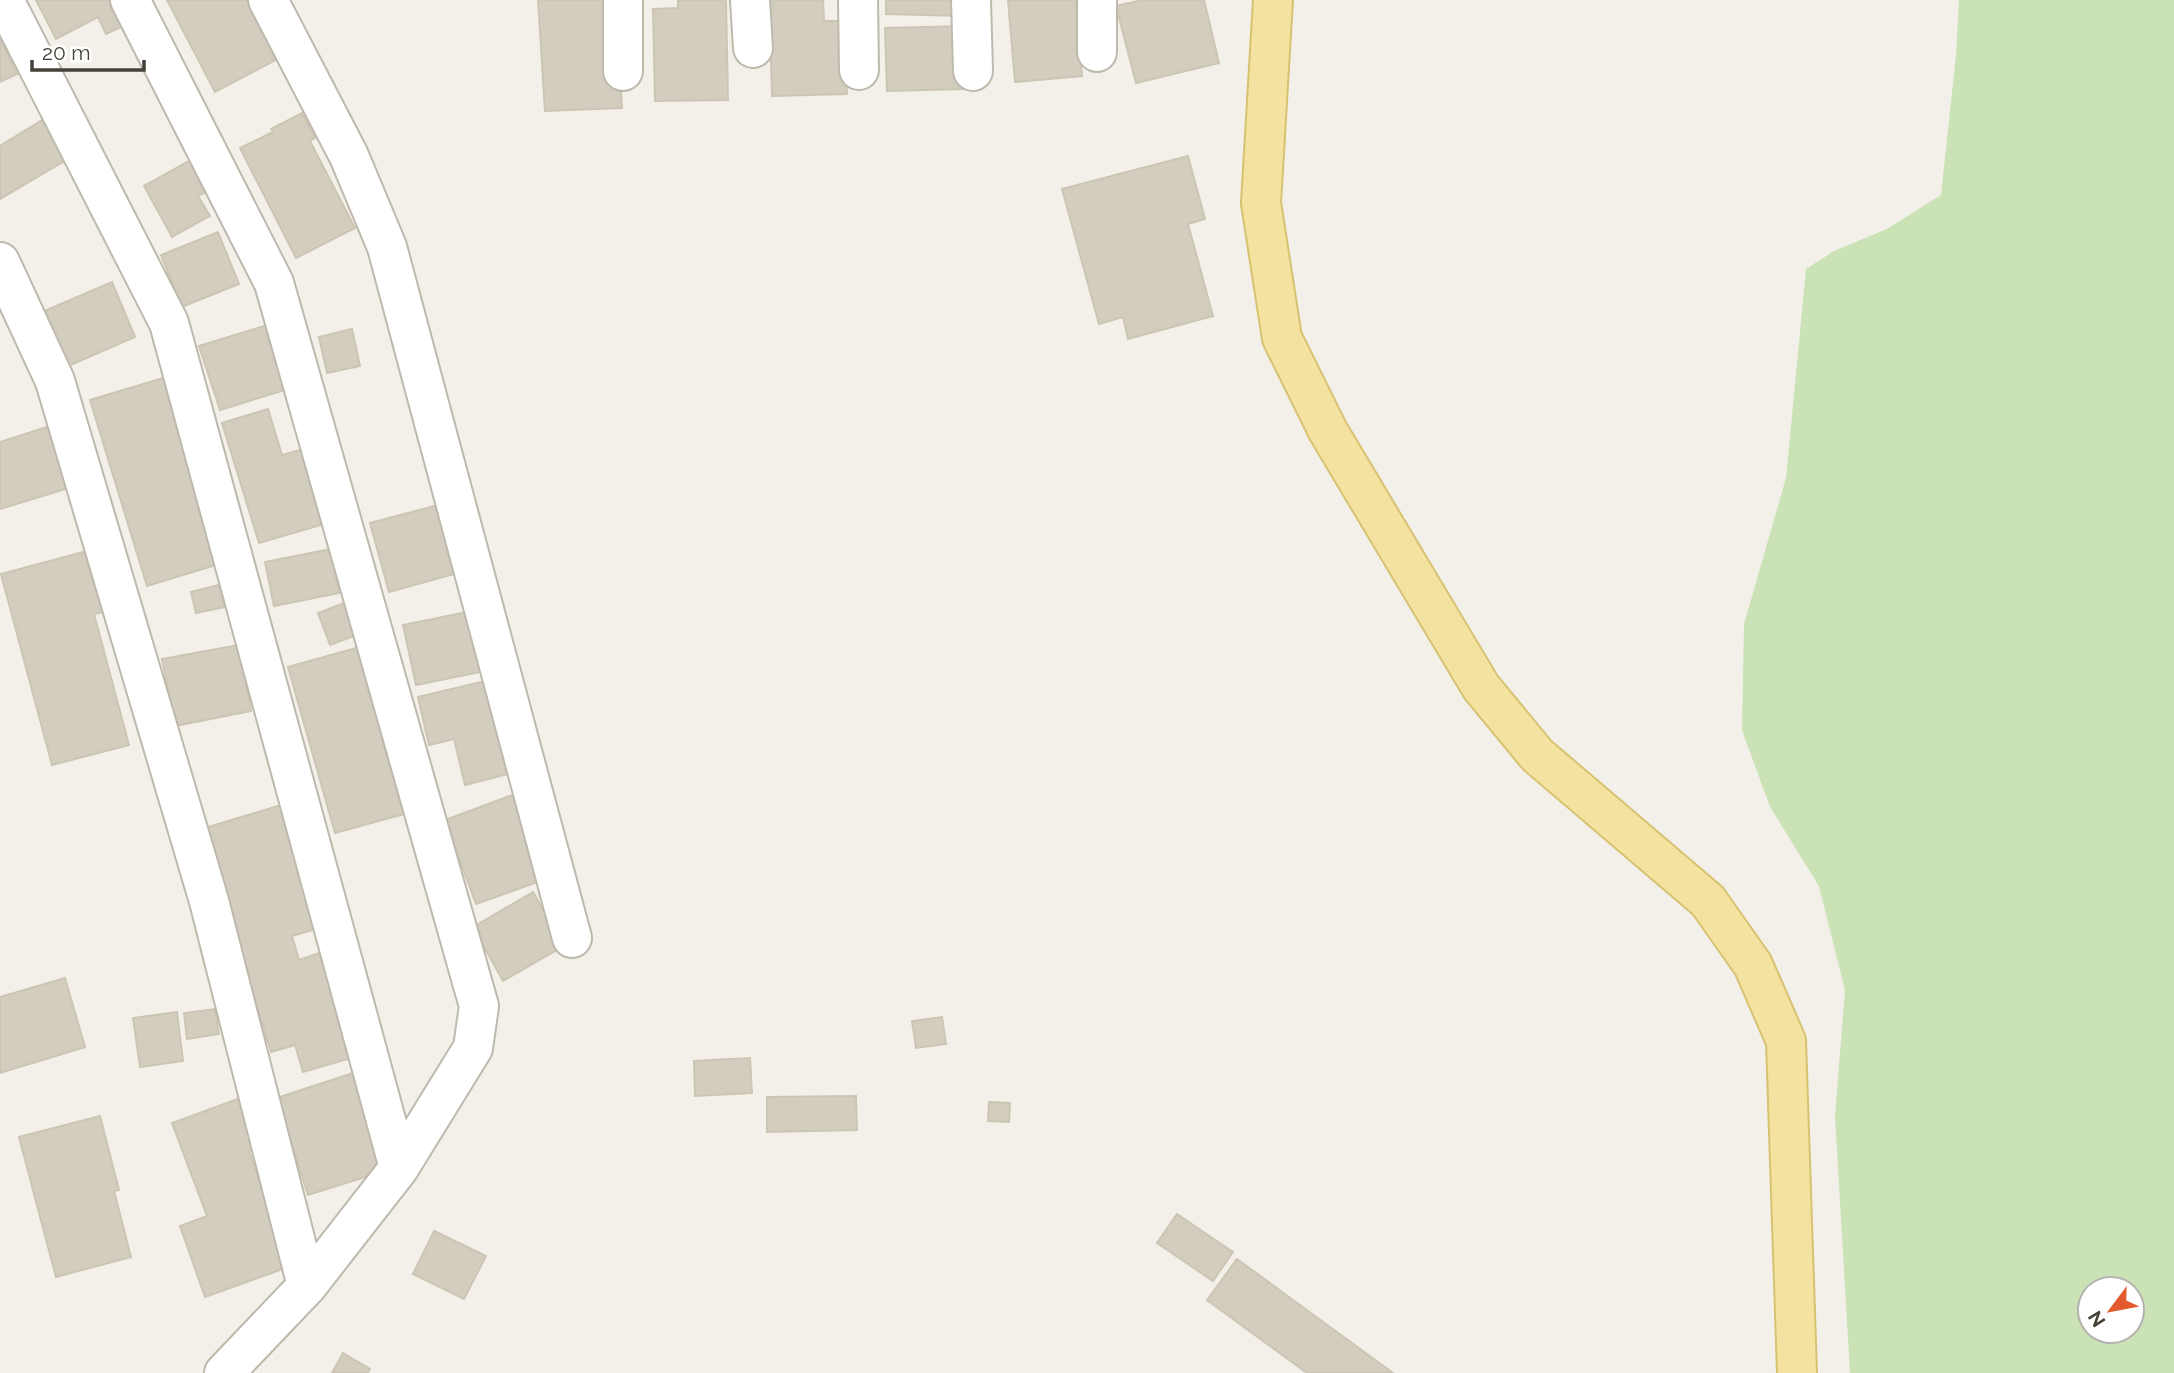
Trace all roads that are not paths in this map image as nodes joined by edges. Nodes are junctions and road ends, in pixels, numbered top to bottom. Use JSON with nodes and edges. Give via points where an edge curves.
{"nodes":[{"id":1,"x":4,"y":0,"type":"edge"},
{"id":2,"x":130,"y":0,"type":"edge"},
{"id":3,"x":268,"y":0,"type":"edge"},
{"id":4,"x":623,"y":0,"type":"edge"},
{"id":5,"x":750,"y":0,"type":"edge"},
{"id":6,"x":858,"y":0,"type":"edge"},
{"id":7,"x":971,"y":0,"type":"edge"},
{"id":8,"x":1097,"y":0,"type":"edge"},
{"id":9,"x":1273,"y":0,"type":"edge"},
{"id":10,"x":753,"y":48,"type":"dead end"},
{"id":11,"x":1097,"y":52,"type":"dead end"},
{"id":12,"x":859,"y":70,"type":"dead end"},
{"id":13,"x":623,"y":71,"type":"dead end"},
{"id":14,"x":973,"y":72,"type":"dead end"},
{"id":15,"x":0,"y":262,"type":"edge"},
{"id":16,"x":572,"y":938,"type":"dead end"},
{"id":17,"x":399,"y":1168,"type":"junction"},
{"id":18,"x":307,"y":1286,"type":"junction"},
{"id":19,"x":224,"y":1373,"type":"edge"},
{"id":20,"x":1797,"y":1373,"type":"edge"}],
"edges":[{"from":1,"to":17,"type":"street","via":[[169,323]]},
{"from":2,"to":17,"type":"street","via":[[274,283],[479,1006],[473,1048]]},
{"from":3,"to":16,"type":"street","via":[[349,156],[387,247]]},
{"from":4,"to":13,"type":"street"},
{"from":5,"to":10,"type":"street"},
{"from":6,"to":12,"type":"street"},
{"from":7,"to":14,"type":"street"},
{"from":8,"to":11,"type":"street"},
{"from":9,"to":20,"type":"main road","via":[[1261,203],[1282,338],[1328,431],[1482,687],[1537,755],[1708,901],[1753,965],[1786,1041]]},
{"from":15,"to":18,"type":"street","via":[[59,394],[209,901]]},
{"from":17,"to":18,"type":"street"},
{"from":18,"to":19,"type":"street"}]}
